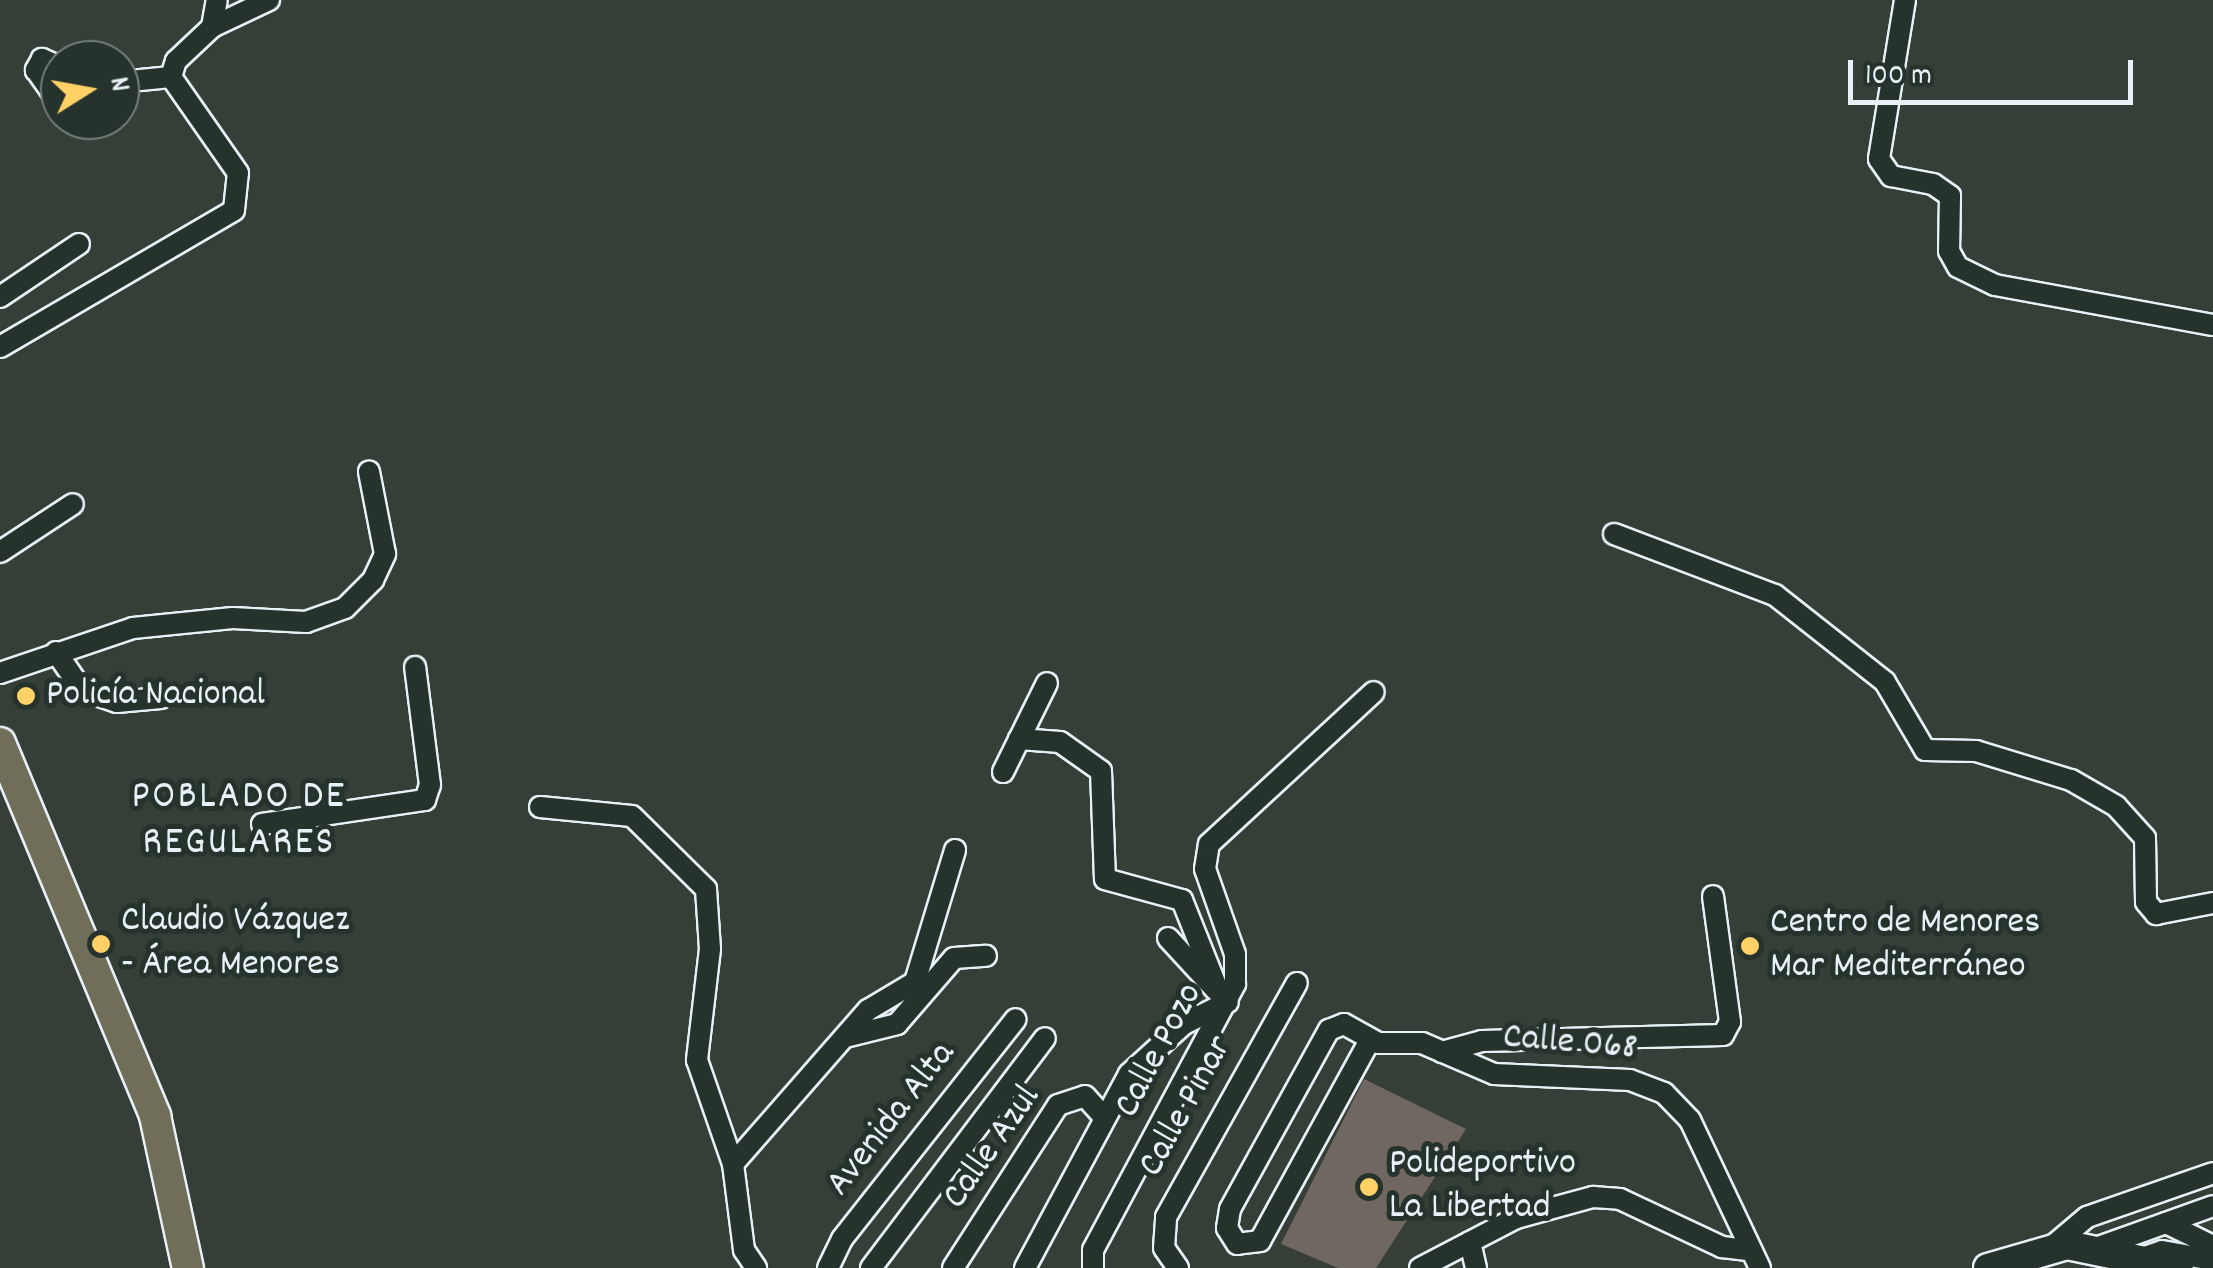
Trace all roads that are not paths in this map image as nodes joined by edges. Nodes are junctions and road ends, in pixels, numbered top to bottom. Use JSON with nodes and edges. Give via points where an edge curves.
{"nodes":[{"id":1,"x":217,"y":0,"type":"edge"},
{"id":2,"x":269,"y":0,"type":"edge"},
{"id":3,"x":1905,"y":0,"type":"edge"},
{"id":4,"x":212,"y":27,"type":"junction"},
{"id":5,"x":171,"y":77,"type":"junction"},
{"id":6,"x":140,"y":80,"type":"edge"},
{"id":7,"x":79,"y":244,"type":"dead end"},
{"id":8,"x":0,"y":297,"type":"edge"},
{"id":9,"x":2213,"y":325,"type":"edge"},
{"id":10,"x":0,"y":346,"type":"edge"},
{"id":11,"x":368,"y":472,"type":"dead end"},
{"id":12,"x":73,"y":504,"type":"dead end"},
{"id":13,"x":1614,"y":534,"type":"dead end"},
{"id":14,"x":0,"y":552,"type":"edge"},
{"id":15,"x":56,"y":652,"type":"junction"},
{"id":16,"x":415,"y":667,"type":"dead end"},
{"id":17,"x":0,"y":673,"type":"edge"},
{"id":18,"x":1047,"y":684,"type":"dead end"},
{"id":19,"x":1374,"y":692,"type":"dead end"},
{"id":20,"x":161,"y":698,"type":"dead end"},
{"id":21,"x":1020,"y":740,"type":"junction"},
{"id":22,"x":0,"y":743,"type":"edge"},
{"id":23,"x":1004,"y":772,"type":"dead end"},
{"id":24,"x":540,"y":807,"type":"dead end"},
{"id":25,"x":262,"y":824,"type":"dead end"},
{"id":26,"x":955,"y":850,"type":"dead end"},
{"id":27,"x":1713,"y":896,"type":"dead end"},
{"id":28,"x":2213,"y":902,"type":"edge"},
{"id":29,"x":1168,"y":938,"type":"dead end"},
{"id":30,"x":986,"y":956,"type":"dead end"},
{"id":31,"x":1296,"y":983,"type":"dead end"},
{"id":32,"x":1224,"y":998,"type":"junction"},
{"id":33,"x":1016,"y":1019,"type":"dead end"},
{"id":34,"x":845,"y":1037,"type":"junction"},
{"id":35,"x":1045,"y":1038,"type":"dead end"},
{"id":36,"x":1370,"y":1040,"type":"junction"},
{"id":37,"x":1442,"y":1052,"type":"junction"},
{"id":38,"x":1104,"y":1117,"type":"junction"},
{"id":39,"x":733,"y":1164,"type":"junction"},
{"id":40,"x":2213,"y":1174,"type":"edge"},
{"id":41,"x":2213,"y":1206,"type":"edge"},
{"id":42,"x":2166,"y":1223,"type":"junction"},
{"id":43,"x":1470,"y":1242,"type":"junction"},
{"id":44,"x":2054,"y":1246,"type":"junction"},
{"id":45,"x":2213,"y":1246,"type":"edge"},
{"id":46,"x":2096,"y":1248,"type":"junction"},
{"id":47,"x":1748,"y":1250,"type":"junction"},
{"id":48,"x":2140,"y":1259,"type":"junction"},
{"id":49,"x":2213,"y":1260,"type":"edge"},
{"id":50,"x":1423,"y":1267,"type":"edge"},
{"id":51,"x":188,"y":1268,"type":"edge"},
{"id":52,"x":756,"y":1268,"type":"edge"},
{"id":53,"x":828,"y":1268,"type":"edge"},
{"id":54,"x":871,"y":1268,"type":"edge"},
{"id":55,"x":953,"y":1268,"type":"edge"},
{"id":56,"x":1025,"y":1268,"type":"edge"},
{"id":57,"x":1093,"y":1268,"type":"edge"},
{"id":58,"x":1178,"y":1268,"type":"edge"},
{"id":59,"x":1476,"y":1268,"type":"edge"},
{"id":60,"x":1760,"y":1268,"type":"edge"},
{"id":61,"x":1988,"y":1268,"type":"edge"},
{"id":62,"x":2179,"y":1268,"type":"edge"}],
"edges":[{"from":1,"to":4,"type":"street"},
{"from":2,"to":4,"type":"street"},
{"from":3,"to":9,"type":"street","via":[[1879,159],[1891,176],[1933,184],[1950,196],[1949,251],[1958,268],[1995,285]]},
{"from":4,"to":5,"type":"street","via":[[176,61]]},
{"from":5,"to":6,"type":"street"},
{"from":5,"to":10,"type":"street","via":[[238,173],[234,210]]},
{"from":7,"to":8,"type":"street"},
{"from":11,"to":15,"type":"street","via":[[385,554],[373,580],[345,608],[306,622],[163,623]]},
{"from":12,"to":14,"type":"street"},
{"from":13,"to":28,"type":"street","via":[[1775,595],[1885,682],[1925,750],[1976,751],[2071,780],[2116,806],[2144,838],[2146,902],[2156,914]]},
{"from":15,"to":17,"type":"street"},
{"from":15,"to":20,"type":"street","via":[[82,690],[117,702]]},
{"from":16,"to":25,"type":"street","via":[[430,785],[425,800]]},
{"from":18,"to":21,"type":"street"},
{"from":19,"to":32,"type":"street","name":"Calle Pozo","via":[[1209,844],[1206,869],[1236,964]]},
{"from":21,"to":23,"type":"street"},
{"from":21,"to":32,"type":"street","via":[[1060,742],[1101,771],[1105,879],[1182,900]]},
{"from":22,"to":51,"type":"main road","via":[[155,1116]]},
{"from":24,"to":39,"type":"street","via":[[632,816],[706,889],[710,950],[697,1060]]},
{"from":26,"to":34,"type":"street","via":[[915,982],[868,1010]]},
{"from":27,"to":37,"type":"street","via":[[1730,1022],[1723,1035],[1482,1041]]},
{"from":29,"to":32,"type":"street"},
{"from":30,"to":34,"type":"street","via":[[954,958],[897,1024]]},
{"from":31,"to":58,"type":"street","name":"Calle Pinar","via":[[1166,1217],[1164,1248]]},
{"from":32,"to":38,"type":"street","via":[[1145,1055]]},
{"from":32,"to":57,"type":"street","name":"Calle Pozo","via":[[1093,1250]]},
{"from":33,"to":53,"type":"street","name":"Avenida Alta","via":[[842,1239]]},
{"from":34,"to":39,"type":"street"},
{"from":35,"to":54,"type":"street"},
{"from":36,"to":36,"type":"street","name":"Calle 068","via":[[1260,1242],[1242,1246],[1229,1234],[1230,1209],[1333,1027],[1344,1024]]},
{"from":36,"to":37,"type":"street","name":"Calle 068"},
{"from":37,"to":47,"type":"street","name":"Calle 068","via":[[1494,1074],[1630,1080],[1664,1093],[1690,1120]]},
{"from":38,"to":55,"type":"street","name":"Calle Azul","via":[[1085,1096],[1058,1105]]},
{"from":38,"to":56,"type":"street","name":"Calle Azul"},
{"from":39,"to":52,"type":"street","via":[[744,1250]]},
{"from":40,"to":44,"type":"street","via":[[2088,1218]]},
{"from":41,"to":42,"type":"street"},
{"from":42,"to":45,"type":"street"},
{"from":42,"to":46,"type":"street"},
{"from":43,"to":47,"type":"street","via":[[1537,1210],[1607,1196],[1722,1247]]},
{"from":43,"to":50,"type":"street"},
{"from":43,"to":59,"type":"street"},
{"from":44,"to":46,"type":"street"},
{"from":44,"to":61,"type":"street"},
{"from":46,"to":48,"type":"street"},
{"from":47,"to":60,"type":"street","name":"Calle 068"},
{"from":48,"to":49,"type":"street","via":[[2162,1251]]},
{"from":48,"to":62,"type":"street"}]}
